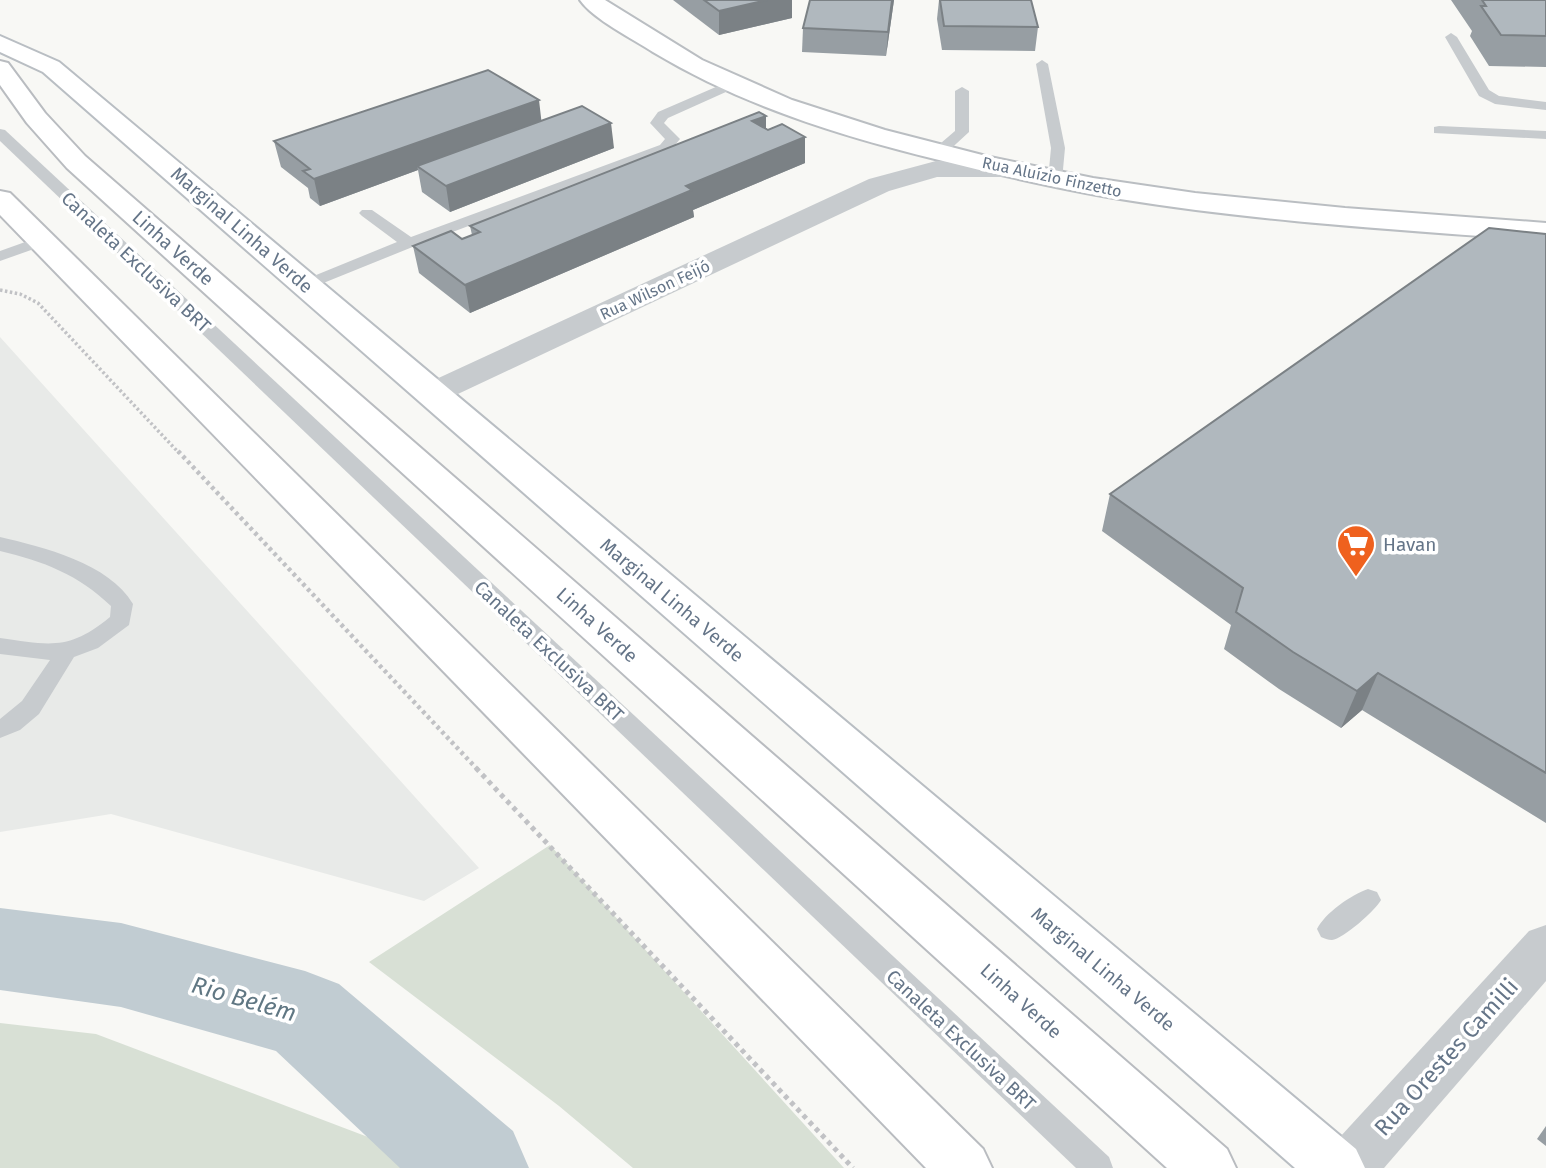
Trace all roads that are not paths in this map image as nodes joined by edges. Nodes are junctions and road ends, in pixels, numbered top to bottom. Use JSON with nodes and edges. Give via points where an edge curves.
{"nodes":[{"id":1,"x":592,"y":0,"type":"edge"},
{"id":2,"x":1451,"y":37,"type":"dead end"},
{"id":3,"x":0,"y":43,"type":"edge"},
{"id":4,"x":1042,"y":64,"type":"dead end"},
{"id":5,"x":0,"y":68,"type":"edge"},
{"id":6,"x":732,"y":83,"type":"junction"},
{"id":7,"x":962,"y":92,"type":"dead end"},
{"id":8,"x":1546,"y":106,"type":"edge"},
{"id":9,"x":1439,"y":130,"type":"dead end"},
{"id":10,"x":0,"y":133,"type":"edge"},
{"id":11,"x":1546,"y":135,"type":"edge"},
{"id":12,"x":887,"y":139,"type":"junction"},
{"id":13,"x":939,"y":152,"type":"junction"},
{"id":14,"x":1006,"y":169,"type":"junction"},
{"id":15,"x":1055,"y":180,"type":"junction"},
{"id":16,"x":879,"y":185,"type":"junction"},
{"id":17,"x":0,"y":199,"type":"edge"},
{"id":18,"x":367,"y":213,"type":"dead end"},
{"id":19,"x":1546,"y":232,"type":"edge"},
{"id":20,"x":42,"y":241,"type":"junction"},
{"id":21,"x":409,"y":243,"type":"junction"},
{"id":22,"x":0,"y":256,"type":"edge"},
{"id":23,"x":305,"y":285,"type":"junction"},
{"id":24,"x":431,"y":394,"type":"junction"},
{"id":25,"x":0,"y":544,"type":"edge"},
{"id":26,"x":0,"y":646,"type":"edge"},
{"id":27,"x":65,"y":653,"type":"junction"},
{"id":28,"x":0,"y":729,"type":"edge"},
{"id":29,"x":1368,"y":900,"type":"dead end"},
{"id":30,"x":1331,"y":929,"type":"dead end"},
{"id":31,"x":1546,"y":946,"type":"edge"},
{"id":32,"x":964,"y":1168,"type":"edge"},
{"id":33,"x":1098,"y":1168,"type":"edge"},
{"id":34,"x":1208,"y":1168,"type":"edge"},
{"id":35,"x":1337,"y":1168,"type":"edge"},
{"id":36,"x":1348,"y":1168,"type":"edge"}],
"edges":[{"from":1,"to":6,"type":"main road","name":"Rua Aluízio Finzetto","via":[[636,32]]},
{"from":2,"to":8,"type":"lane","via":[[1484,93],[1495,100]]},
{"from":3,"to":23,"type":"main road","name":"Marginal Linha Verde","via":[[51,67]]},
{"from":4,"to":15,"type":"lane","via":[[1058,148]]},
{"from":5,"to":34,"type":"main road","name":"Linha Verde","via":[[76,162]]},
{"from":6,"to":12,"type":"main road","name":"Rua Aluízio Finzetto"},
{"from":6,"to":21,"type":"lane","via":[[663,115],[657,123],[673,139],[665,148]]},
{"from":7,"to":13,"type":"lane","via":[[962,132]]},
{"from":9,"to":11,"type":"lane"},
{"from":10,"to":33,"type":"lane","name":"Canaleta Exclusiva BRT"},
{"from":12,"to":13,"type":"main road","name":"Rua Aluízio Finzetto"},
{"from":12,"to":16,"type":"street","via":[[894,159]]},
{"from":13,"to":14,"type":"main road","name":"Rua Aluízio Finzetto"},
{"from":14,"to":15,"type":"main road","name":"Rua Aluízio Finzetto"},
{"from":14,"to":16,"type":"street","name":"Rua Wilson Feijó","via":[[936,169]]},
{"from":15,"to":19,"type":"main road","name":"Rua Aluízio Finzetto","via":[[1225,205]]},
{"from":16,"to":24,"type":"street","name":"Rua Wilson Feijó"},
{"from":17,"to":20,"type":"main road"},
{"from":18,"to":21,"type":"lane"},
{"from":20,"to":22,"type":"lane"},
{"from":20,"to":32,"type":"main road"},
{"from":21,"to":23,"type":"lane"},
{"from":23,"to":24,"type":"main road","name":"Marginal Linha Verde"},
{"from":24,"to":35,"type":"main road","name":"Marginal Linha Verde"},
{"from":25,"to":27,"type":"lane","via":[[69,562],[122,604],[121,620],[100,639]]},
{"from":26,"to":27,"type":"lane"},
{"from":27,"to":28,"type":"lane","via":[[34,703],[14,724]]},
{"from":29,"to":30,"type":"lane"},
{"from":31,"to":36,"type":"street","name":"Rua Orestes Camilli"}]}
